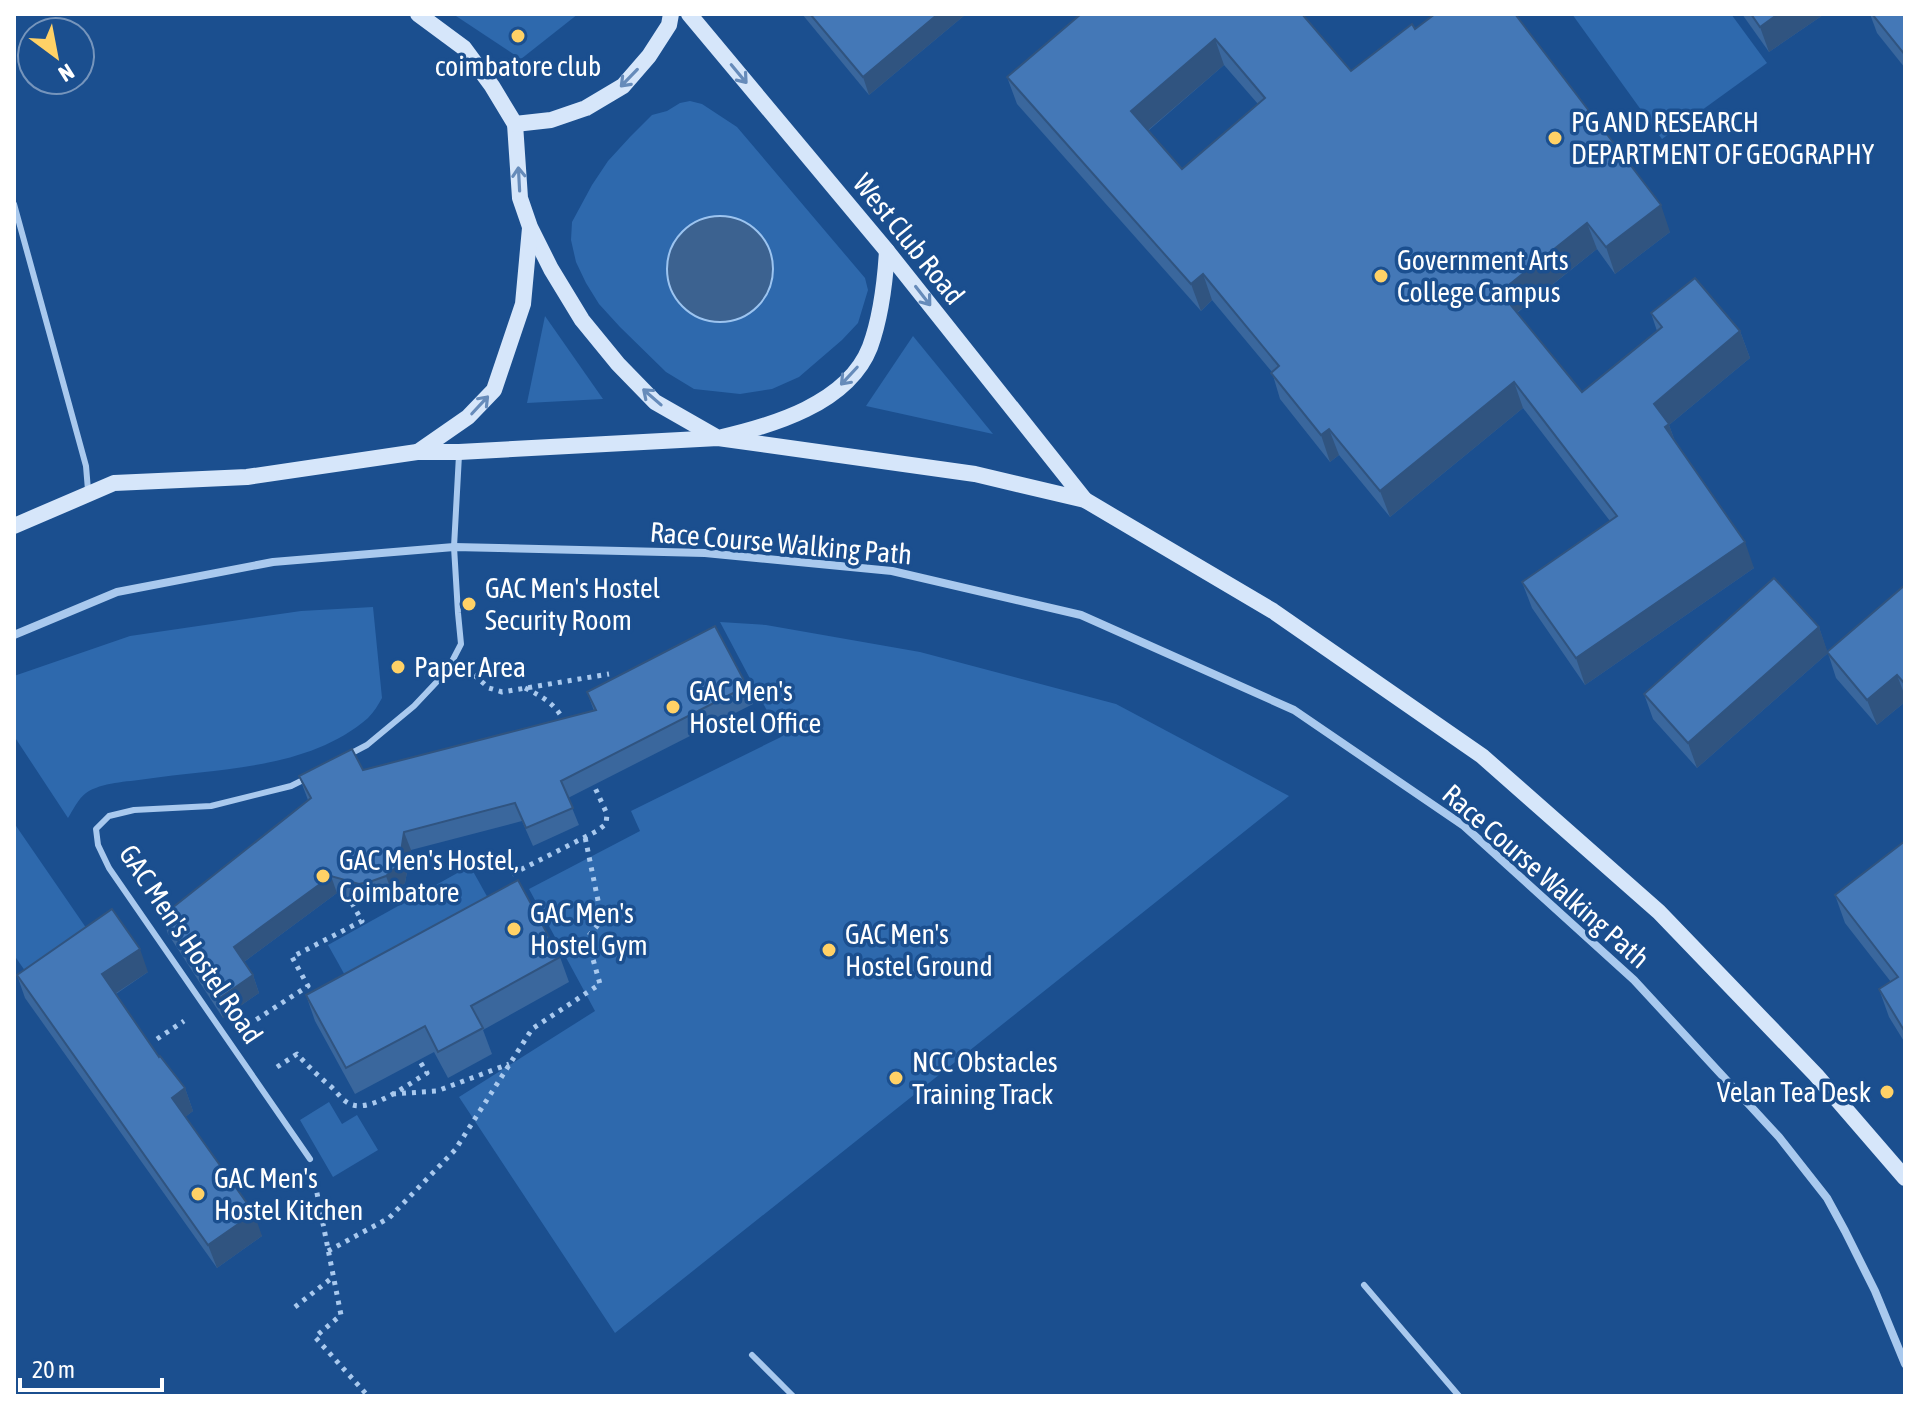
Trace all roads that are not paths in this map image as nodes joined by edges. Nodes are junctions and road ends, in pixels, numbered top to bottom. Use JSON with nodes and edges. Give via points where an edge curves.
{"nodes":[{"id":1,"x":418,"y":14,"type":"edge"},
{"id":2,"x":671,"y":14,"type":"edge"},
{"id":3,"x":689,"y":14,"type":"edge"},
{"id":4,"x":515,"y":124,"type":"junction"},
{"id":5,"x":14,"y":204,"type":"edge"},
{"id":6,"x":530,"y":227,"type":"junction"},
{"id":7,"x":887,"y":251,"type":"junction"},
{"id":8,"x":718,"y":438,"type":"junction"},
{"id":9,"x":417,"y":452,"type":"junction"},
{"id":10,"x":459,"y":452,"type":"junction"},
{"id":11,"x":88,"y":494,"type":"junction"},
{"id":12,"x":1085,"y":500,"type":"junction"},
{"id":13,"x":14,"y":526,"type":"edge"},
{"id":14,"x":454,"y":547,"type":"junction"},
{"id":15,"x":14,"y":635,"type":"edge"},
{"id":16,"x":342,"y":759,"type":"edge"},
{"id":17,"x":316,"y":772,"type":"edge"},
{"id":18,"x":310,"y":1159,"type":"road end"},
{"id":19,"x":1905,"y":1178,"type":"edge"},
{"id":20,"x":1364,"y":1285,"type":"dead end"},
{"id":21,"x":752,"y":1355,"type":"dead end"},
{"id":22,"x":1905,"y":1364,"type":"edge"},
{"id":23,"x":793,"y":1396,"type":"edge"},
{"id":24,"x":1459,"y":1396,"type":"edge"}],
"edges":[{"from":1,"to":4,"type":"street","via":[[464,48]]},
{"from":2,"to":4,"type":"street","one_way":true,"via":[[649,56],[623,86],[586,108],[551,120]]},
{"from":3,"to":7,"type":"street","name":"West Club Road","one_way":true},
{"from":6,"to":4,"type":"street","one_way":true,"via":[[520,198]]},
{"from":5,"to":11,"type":"lane","via":[[86,466]]},
{"from":8,"to":6,"type":"street","one_way":true,"via":[[655,402],[618,364],[582,320]]},
{"from":9,"to":6,"type":"street","one_way":true,"via":[[468,417],[494,390],[523,304]]},
{"from":7,"to":8,"type":"street","one_way":true,"via":[[884,293],[869,349],[851,378],[812,406],[762,428]]},
{"from":7,"to":12,"type":"street","name":"West Club Road","one_way":true},
{"from":8,"to":10,"type":"street"},
{"from":8,"to":12,"type":"street","via":[[975,474]]},
{"from":9,"to":10,"type":"street"},
{"from":9,"to":11,"type":"street","via":[[247,477],[114,483]]},
{"from":10,"to":14,"type":"lane"},
{"from":11,"to":13,"type":"street"},
{"from":12,"to":19,"type":"street","via":[[1273,611],[1482,756],[1659,912],[1816,1075]]},
{"from":14,"to":15,"type":"street","name":"Race Course Walking Path","via":[[273,562],[117,592]]},
{"from":14,"to":16,"type":"lane","via":[[461,644],[447,671],[414,706]]},
{"from":14,"to":22,"type":"street","name":"Race Course Walking Path","via":[[705,553],[892,571],[1081,615],[1294,710],[1464,826],[1634,980],[1779,1137],[1827,1198]]},
{"from":17,"to":18,"type":"lane","name":"GAC Men's Hostel Road","via":[[291,786],[211,806],[109,816],[96,829],[109,868]]},
{"from":20,"to":24,"type":"lane"},
{"from":21,"to":23,"type":"lane"}]}
